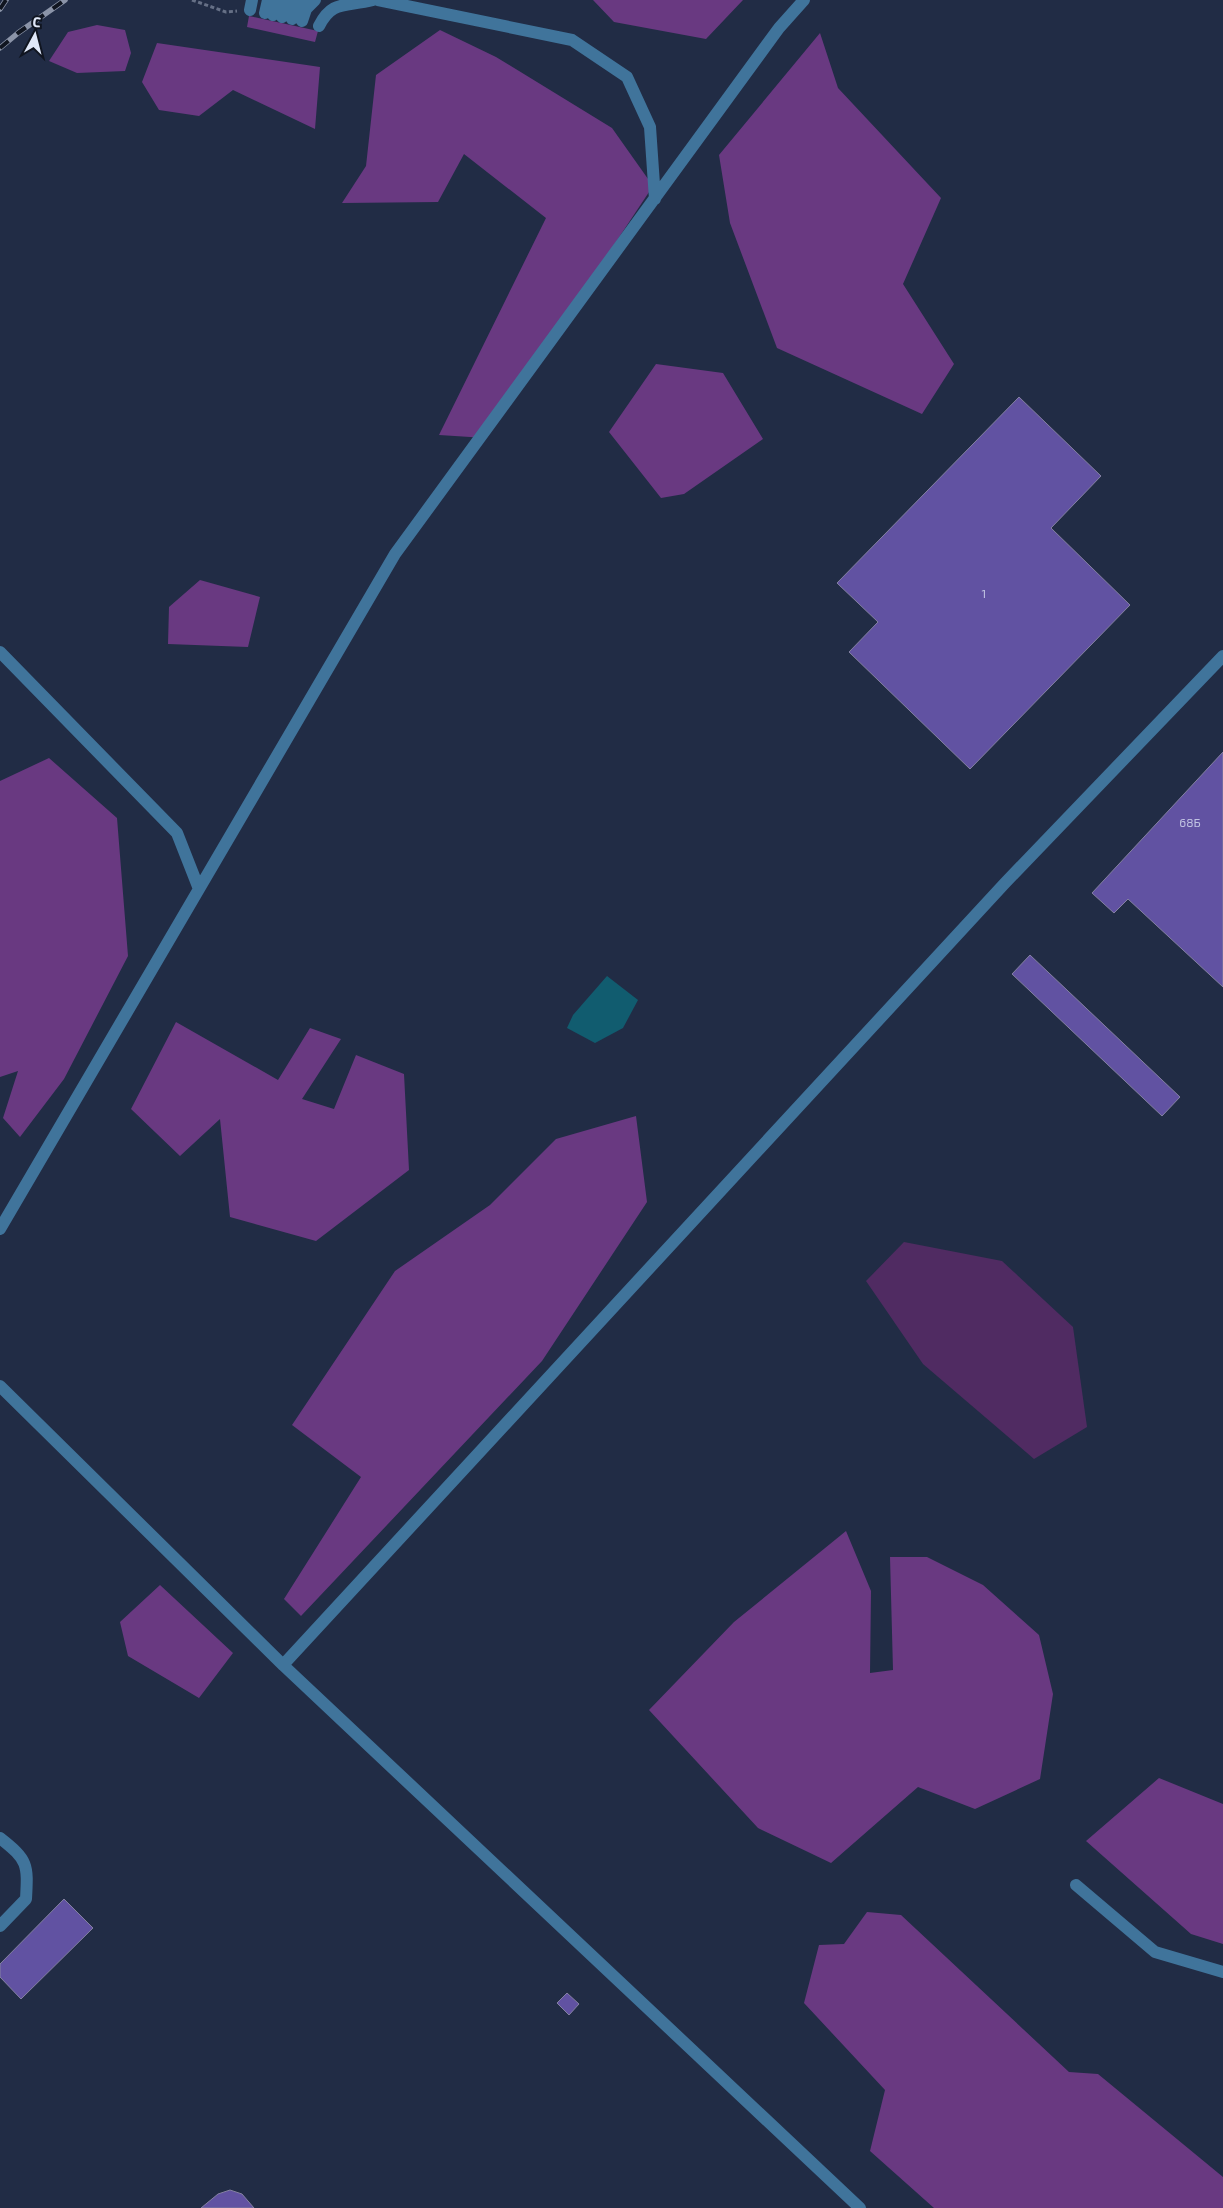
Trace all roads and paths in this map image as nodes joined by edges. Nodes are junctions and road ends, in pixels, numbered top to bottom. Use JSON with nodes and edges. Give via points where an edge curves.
{"nodes":[{"id":1,"x":192,"y":0,"type":"edge"},
{"id":2,"x":268,"y":0,"type":"edge"},
{"id":3,"x":280,"y":0,"type":"edge"},
{"id":4,"x":292,"y":0,"type":"edge"},
{"id":5,"x":303,"y":0,"type":"edge"},
{"id":6,"x":315,"y":0,"type":"edge"},
{"id":7,"x":327,"y":0,"type":"edge"},
{"id":8,"x":373,"y":0,"type":"edge"},
{"id":9,"x":378,"y":0,"type":"edge"},
{"id":10,"x":804,"y":0,"type":"edge"},
{"id":11,"x":278,"y":14,"type":"edge"},
{"id":12,"x":655,"y":199,"type":"junction"},
{"id":13,"x":0,"y":652,"type":"edge"},
{"id":14,"x":1223,"y":656,"type":"edge"},
{"id":15,"x":199,"y":889,"type":"junction"},
{"id":16,"x":0,"y":1229,"type":"edge"},
{"id":17,"x":0,"y":1386,"type":"edge"},
{"id":18,"x":283,"y":1665,"type":"junction"},
{"id":19,"x":0,"y":1838,"type":"edge"},
{"id":20,"x":1076,"y":1884,"type":"dead end"},
{"id":21,"x":0,"y":1926,"type":"edge"},
{"id":22,"x":1223,"y":1972,"type":"edge"},
{"id":23,"x":860,"y":2208,"type":"edge"}],
"edges":[{"from":1,"to":11,"type":"path","via":[[226,12]]},
{"from":2,"to":11,"type":"street"},
{"from":3,"to":11,"type":"street"},
{"from":4,"to":11,"type":"street"},
{"from":5,"to":11,"type":"street"},
{"from":6,"to":11,"type":"street","via":[[306,9]]},
{"from":7,"to":11,"type":"street","via":[[314,14]]},
{"from":8,"to":11,"type":"street","via":[[337,3],[325,11]]},
{"from":9,"to":12,"type":"street","via":[[572,40],[627,77],[650,127]]},
{"from":10,"to":12,"type":"street","via":[[779,28]]},
{"from":12,"to":15,"type":"street","via":[[396,554]]},
{"from":13,"to":15,"type":"street","via":[[177,833]]},
{"from":14,"to":18,"type":"street","via":[[1005,883]]},
{"from":15,"to":16,"type":"street"},
{"from":17,"to":18,"type":"street"},
{"from":18,"to":23,"type":"street"},
{"from":19,"to":21,"type":"street","via":[[20,1853],[28,1870],[26,1899]]},
{"from":20,"to":22,"type":"street","via":[[1155,1952]]}]}
